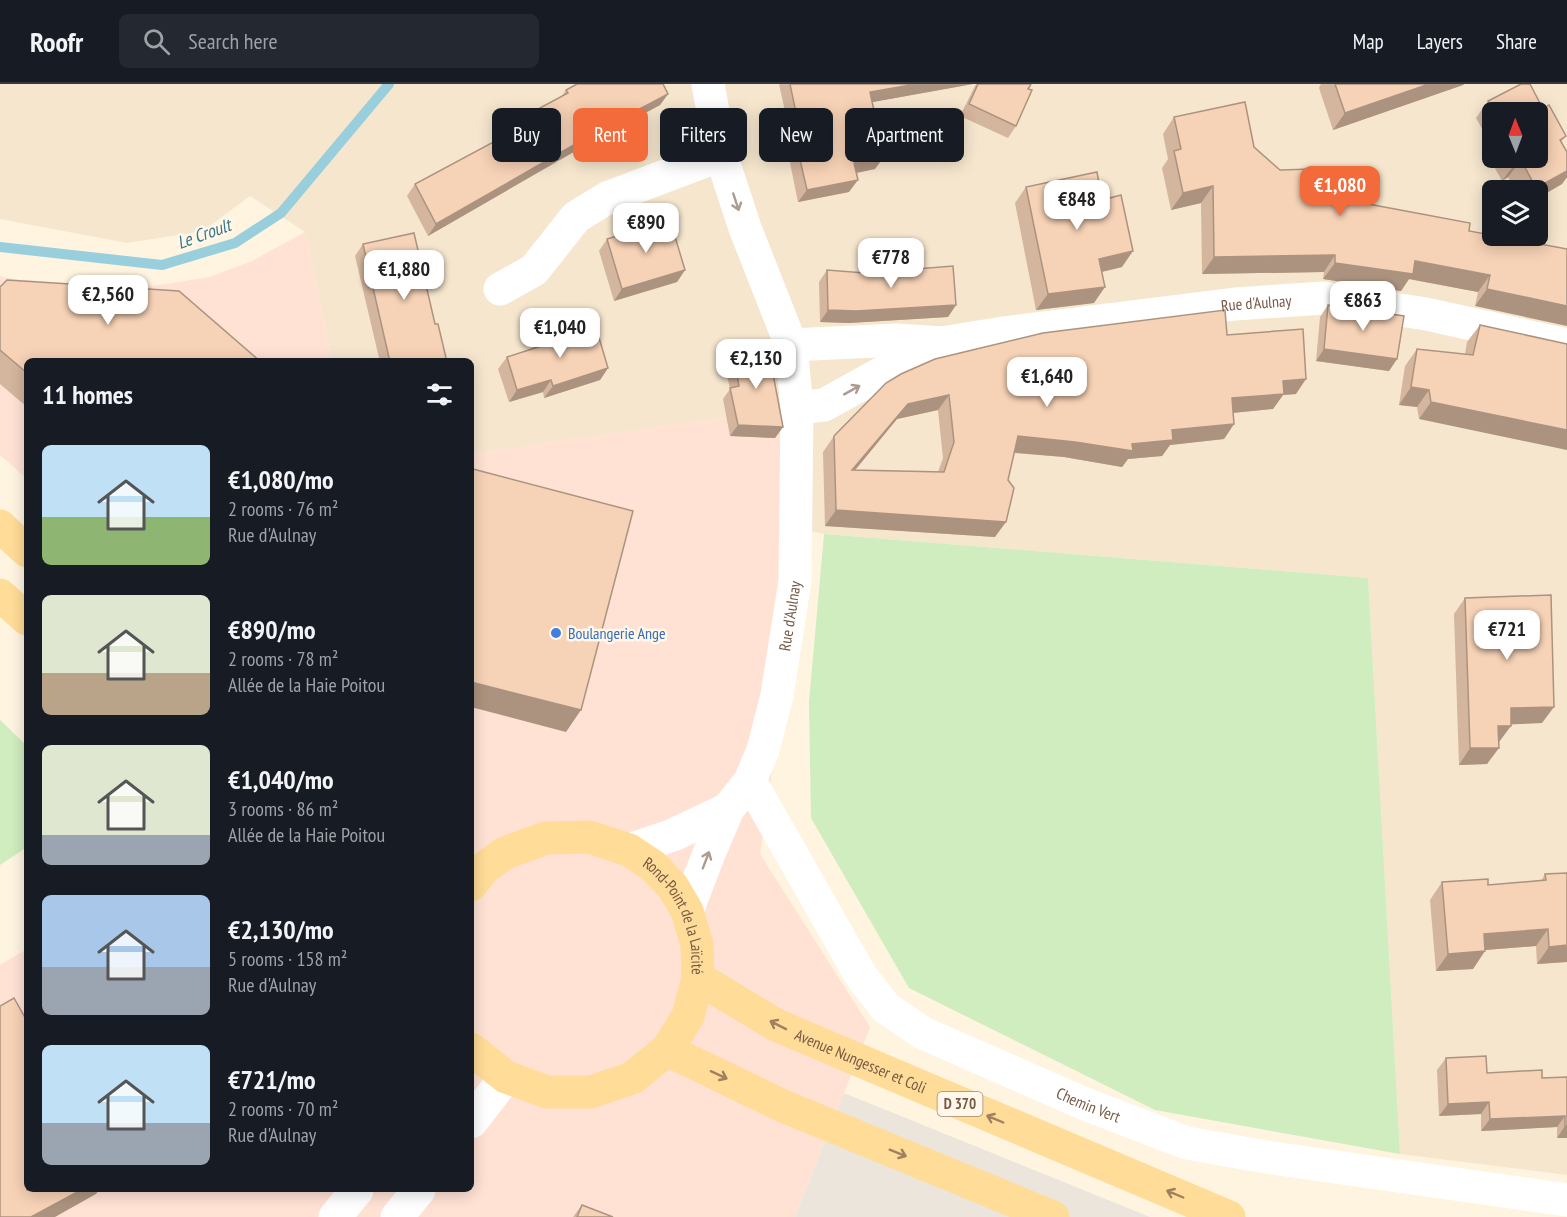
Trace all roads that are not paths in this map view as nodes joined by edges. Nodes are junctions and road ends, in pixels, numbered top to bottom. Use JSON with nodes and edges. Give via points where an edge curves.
{"nodes":[{"id":1,"x":708,"y":84,"type":"edge"},
{"id":2,"x":712,"y":108,"type":"edge"},
{"id":3,"x":703,"y":162,"type":"edge"},
{"id":4,"x":723,"y":162,"type":"edge"},
{"id":5,"x":500,"y":288,"type":"dead end"},
{"id":6,"x":942,"y":343,"type":"junction"},
{"id":7,"x":791,"y":345,"type":"junction"},
{"id":8,"x":1567,"y":345,"type":"edge"},
{"id":9,"x":797,"y":408,"type":"junction"},
{"id":10,"x":0,"y":526,"type":"edge"},
{"id":11,"x":24,"y":548,"type":"edge"},
{"id":12,"x":0,"y":595,"type":"edge"},
{"id":13,"x":24,"y":616,"type":"edge"},
{"id":14,"x":750,"y":781,"type":"junction"},
{"id":15,"x":728,"y":809,"type":"junction"},
{"id":16,"x":629,"y":850,"type":"junction"},
{"id":17,"x":475,"y":872,"type":"edge"},
{"id":18,"x":687,"y":911,"type":"junction"},
{"id":19,"x":698,"y":978,"type":"junction"},
{"id":20,"x":667,"y":1050,"type":"junction"},
{"id":21,"x":474,"y":1051,"type":"edge"},
{"id":22,"x":506,"y":1077,"type":"junction"},
{"id":23,"x":474,"y":1118,"type":"edge"},
{"id":24,"x":355,"y":1192,"type":"edge"},
{"id":25,"x":417,"y":1192,"type":"edge"},
{"id":26,"x":1567,"y":1200,"type":"edge"},
{"id":27,"x":335,"y":1217,"type":"edge"},
{"id":28,"x":398,"y":1217,"type":"edge"},
{"id":29,"x":1053,"y":1217,"type":"edge"},
{"id":30,"x":1229,"y":1217,"type":"edge"}],
"edges":[{"from":1,"to":2,"type":"street","name":"Rue d'Aulnay"},
{"from":3,"to":5,"type":"street","via":[[600,203],[576,217],[534,270]]},
{"from":4,"to":7,"type":"street","name":"Rue d'Aulnay","one_way":true},
{"from":6,"to":7,"type":"street","name":"Rue d'Aulnay","via":[[896,340]]},
{"from":6,"to":8,"type":"street","name":"Rue d'Aulnay","via":[[1235,304],[1323,298],[1426,314]]},
{"from":9,"to":6,"type":"street","name":"Rue d'Aulnay","one_way":true,"via":[[824,405]]},
{"from":7,"to":9,"type":"street","name":"Rue d'Aulnay"},
{"from":9,"to":14,"type":"street","name":"Rue d'Aulnay","via":[[795,581],[777,695],[763,750]]},
{"from":10,"to":11,"type":"main road"},
{"from":12,"to":13,"type":"main road"},
{"from":14,"to":15,"type":"street","name":"Rue d'Aulnay"},
{"from":14,"to":26,"type":"street","name":"Chemin Vert","via":[[861,976],[886,1008],[923,1033],[1085,1104],[1187,1143]]},
{"from":15,"to":16,"type":"street","name":"Rue d'Aulnay"},
{"from":18,"to":15,"type":"street","name":"Rue d'Aulnay","one_way":true},
{"from":16,"to":17,"type":"main road","name":"Rond-Point de la Laïcité","via":[[588,837],[546,838],[505,853]]},
{"from":16,"to":18,"type":"main road","name":"Rond-Point de la Laïcité","via":[[653,866],[673,887]]},
{"from":18,"to":19,"type":"main road","name":"Rond-Point de la Laïcité","via":[[697,944]]},
{"from":19,"to":20,"type":"main road","name":"Rond-Point de la Laïcité","via":[[688,1016]]},
{"from":30,"to":19,"type":"main road","name":"Avenue Nungesser et Coli","number":"D 370","one_way":true,"via":[[777,1025]]},
{"from":20,"to":22,"type":"main road","name":"Rond-Point de la Laïcité","via":[[632,1078],[591,1092],[547,1092]]},
{"from":20,"to":29,"type":"main road","one_way":true,"via":[[783,1106]]},
{"from":21,"to":22,"type":"main road","name":"Rond-Point de la Laïcité"},
{"from":22,"to":23,"type":"street"},
{"from":24,"to":27,"type":"street"},
{"from":25,"to":28,"type":"street"}]}
